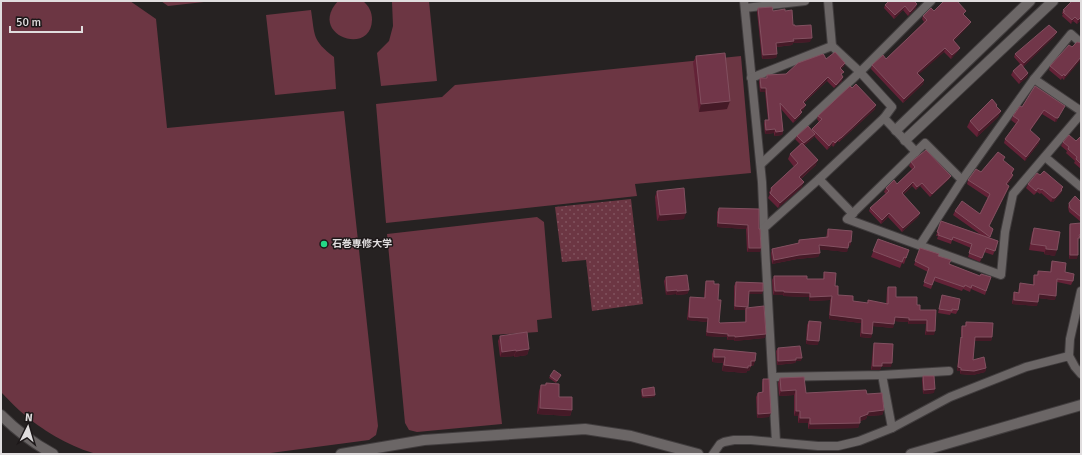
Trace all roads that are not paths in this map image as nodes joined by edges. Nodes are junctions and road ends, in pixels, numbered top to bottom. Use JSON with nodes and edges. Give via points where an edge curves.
{"nodes":[{"id":1,"x":805,"y":1,"type":"edge"},
{"id":2,"x":828,"y":1,"type":"edge"},
{"id":3,"x":931,"y":1,"type":"edge"},
{"id":4,"x":1030,"y":1,"type":"edge"},
{"id":5,"x":1053,"y":1,"type":"edge"},
{"id":6,"x":745,"y":4,"type":"edge"},
{"id":7,"x":1081,"y":43,"type":"edge"},
{"id":8,"x":832,"y":46,"type":"junction"},
{"id":9,"x":860,"y":72,"type":"junction"},
{"id":10,"x":751,"y":78,"type":"junction"},
{"id":11,"x":1034,"y":79,"type":"junction"},
{"id":12,"x":1081,"y":111,"type":"edge"},
{"id":13,"x":1081,"y":114,"type":"edge"},
{"id":14,"x":884,"y":118,"type":"junction"},
{"id":15,"x":896,"y":130,"type":"junction"},
{"id":16,"x":905,"y":140,"type":"junction"},
{"id":17,"x":916,"y":152,"type":"junction"},
{"id":18,"x":1045,"y":157,"type":"junction"},
{"id":19,"x":761,"y":164,"type":"junction"},
{"id":20,"x":819,"y":179,"type":"junction"},
{"id":21,"x":962,"y":180,"type":"junction"},
{"id":22,"x":1081,"y":187,"type":"edge"},
{"id":23,"x":853,"y":214,"type":"junction"},
{"id":24,"x":764,"y":228,"type":"junction"},
{"id":25,"x":920,"y":245,"type":"junction"},
{"id":26,"x":1081,"y":291,"type":"edge"},
{"id":27,"x":1069,"y":356,"type":"junction"},
{"id":28,"x":949,"y":371,"type":"dead end"},
{"id":29,"x":1081,"y":374,"type":"edge"},
{"id":30,"x":882,"y":375,"type":"junction"},
{"id":31,"x":773,"y":377,"type":"junction"},
{"id":32,"x":1081,"y":405,"type":"edge"},
{"id":33,"x":1,"y":415,"type":"edge"},
{"id":34,"x":892,"y":428,"type":"junction"},
{"id":35,"x":776,"y":442,"type":"junction"},
{"id":36,"x":53,"y":454,"type":"edge"},
{"id":37,"x":341,"y":454,"type":"edge"},
{"id":38,"x":698,"y":454,"type":"edge"},
{"id":39,"x":713,"y":454,"type":"edge"},
{"id":40,"x":911,"y":454,"type":"edge"}],
"edges":[{"from":1,"to":6,"type":"street"},
{"from":2,"to":8,"type":"street"},
{"from":3,"to":9,"type":"street"},
{"from":4,"to":15,"type":"street"},
{"from":5,"to":16,"type":"street"},
{"from":6,"to":10,"type":"street"},
{"from":7,"to":11,"type":"street","via":[[1071,34]]},
{"from":8,"to":9,"type":"street"},
{"from":8,"to":10,"type":"street"},
{"from":9,"to":14,"type":"street","via":[[892,107]]},
{"from":9,"to":19,"type":"street"},
{"from":10,"to":19,"type":"street"},
{"from":11,"to":12,"type":"street"},
{"from":11,"to":21,"type":"street"},
{"from":13,"to":18,"type":"street"},
{"from":14,"to":15,"type":"street"},
{"from":14,"to":20,"type":"street"},
{"from":15,"to":16,"type":"street"},
{"from":16,"to":17,"type":"street"},
{"from":17,"to":21,"type":"street","via":[[925,143]]},
{"from":17,"to":23,"type":"street"},
{"from":18,"to":22,"type":"street"},
{"from":18,"to":25,"type":"street","via":[[1013,194],[1005,232],[1001,275]]},
{"from":19,"to":24,"type":"street"},
{"from":20,"to":23,"type":"street"},
{"from":20,"to":24,"type":"street"},
{"from":21,"to":25,"type":"street"},
{"from":23,"to":25,"type":"street","via":[[847,219]]},
{"from":24,"to":31,"type":"street"},
{"from":26,"to":27,"type":"street","via":[[1070,339]]},
{"from":27,"to":29,"type":"street"},
{"from":27,"to":34,"type":"street","via":[[1026,367],[950,397]]},
{"from":28,"to":30,"type":"street"},
{"from":30,"to":31,"type":"street"},
{"from":30,"to":34,"type":"street"},
{"from":31,"to":35,"type":"street"},
{"from":32,"to":40,"type":"street"},
{"from":33,"to":36,"type":"street","via":[[17,431]]},
{"from":34,"to":35,"type":"street","via":[[838,446]]},
{"from":35,"to":39,"type":"street","via":[[724,442]]},
{"from":37,"to":38,"type":"street","via":[[424,440],[585,429],[631,436]]}]}
